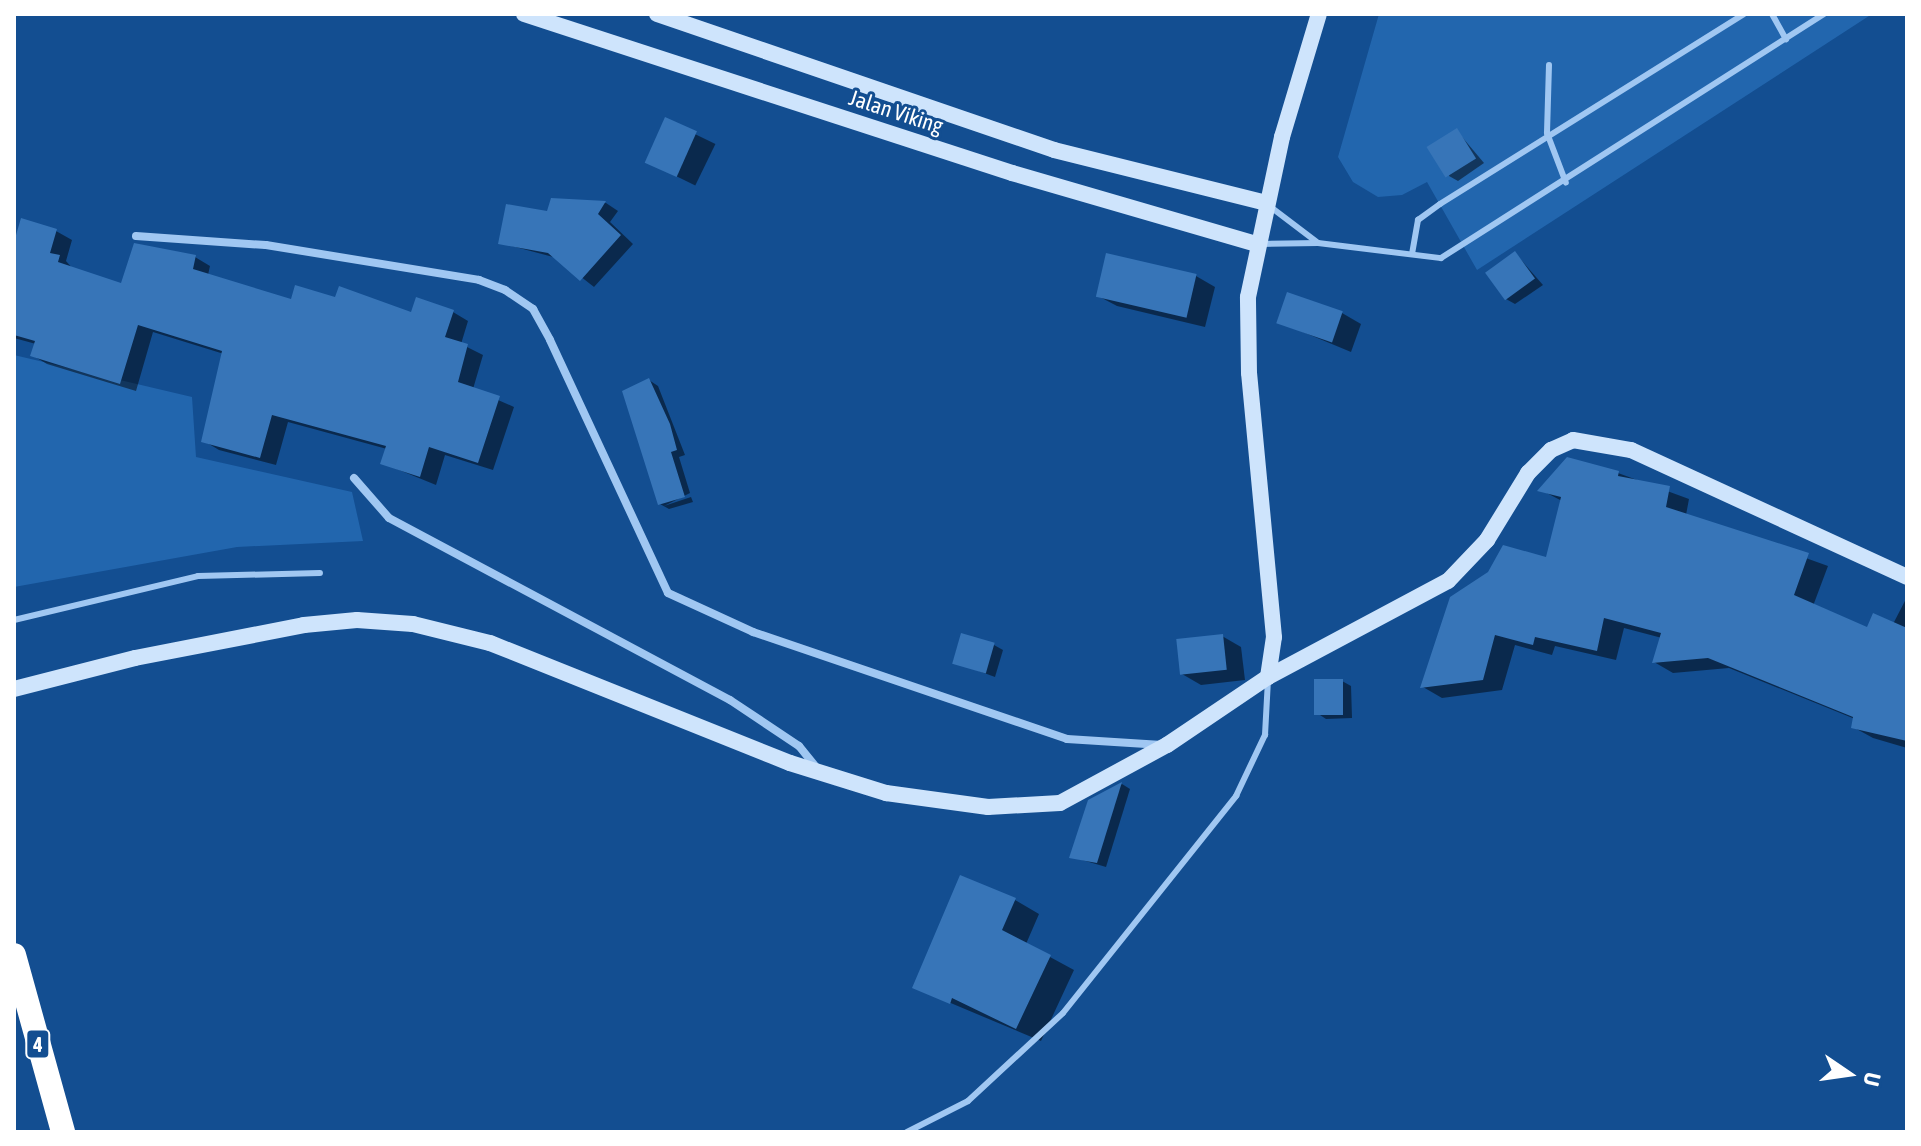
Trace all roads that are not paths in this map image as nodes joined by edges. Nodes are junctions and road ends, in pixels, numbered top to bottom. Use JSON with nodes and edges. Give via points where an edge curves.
{"nodes":[{"id":1,"x":524,"y":14,"type":"edge"},
{"id":2,"x":657,"y":14,"type":"edge"},
{"id":3,"x":1319,"y":14,"type":"edge"},
{"id":4,"x":1744,"y":14,"type":"edge"},
{"id":5,"x":1772,"y":14,"type":"edge"},
{"id":6,"x":1824,"y":14,"type":"edge"},
{"id":7,"x":1786,"y":39,"type":"junction"},
{"id":8,"x":1549,"y":65,"type":"dead end"},
{"id":9,"x":1547,"y":133,"type":"junction"},
{"id":10,"x":1566,"y":183,"type":"junction"},
{"id":11,"x":1266,"y":203,"type":"junction"},
{"id":12,"x":136,"y":236,"type":"dead end"},
{"id":13,"x":1318,"y":243,"type":"junction"},
{"id":14,"x":1256,"y":244,"type":"junction"},
{"id":15,"x":1412,"y":254,"type":"junction"},
{"id":16,"x":354,"y":478,"type":"dead end"},
{"id":17,"x":320,"y":573,"type":"dead end"},
{"id":18,"x":1907,"y":577,"type":"edge"},
{"id":19,"x":14,"y":620,"type":"edge"},
{"id":20,"x":1268,"y":677,"type":"junction"},
{"id":21,"x":14,"y":689,"type":"edge"},
{"id":22,"x":1167,"y":745,"type":"junction"},
{"id":23,"x":822,"y":775,"type":"junction"},
{"id":24,"x":14,"y":955,"type":"edge"},
{"id":25,"x":63,"y":1132,"type":"edge"},
{"id":26,"x":907,"y":1132,"type":"edge"}],
"edges":[{"from":1,"to":14,"type":"street","name":"Jalan Viking","via":[[1012,173]]},
{"from":2,"to":11,"type":"street","name":"Jalan Viking","via":[[1054,150]]},
{"from":3,"to":11,"type":"street"},
{"from":4,"to":9,"type":"lane"},
{"from":5,"to":7,"type":"lane"},
{"from":6,"to":7,"type":"lane"},
{"from":7,"to":10,"type":"lane"},
{"from":8,"to":9,"type":"lane"},
{"from":9,"to":10,"type":"lane"},
{"from":9,"to":15,"type":"lane","via":[[1418,220]]},
{"from":10,"to":15,"type":"lane","via":[[1441,258]]},
{"from":11,"to":13,"type":"lane"},
{"from":11,"to":14,"type":"street"},
{"from":12,"to":22,"type":"street","via":[[266,245],[479,280],[505,290],[533,309],[550,340],[668,593],[753,632],[1067,739]]},
{"from":13,"to":14,"type":"lane"},
{"from":13,"to":15,"type":"lane"},
{"from":14,"to":20,"type":"street","via":[[1248,297],[1249,373],[1274,637]]},
{"from":16,"to":23,"type":"street","via":[[389,518],[730,700],[799,746]]},
{"from":17,"to":19,"type":"lane","via":[[198,576]]},
{"from":18,"to":20,"type":"street","via":[[1631,450],[1573,440],[1551,450],[1528,473],[1487,540],[1448,581]]},
{"from":20,"to":22,"type":"street"},
{"from":20,"to":26,"type":"lane","via":[[1265,735],[1236,796],[1063,1013],[968,1101]]},
{"from":21,"to":23,"type":"street","via":[[135,658],[304,625],[357,620],[413,624],[490,643]]},
{"from":22,"to":23,"type":"street","via":[[1060,803],[988,807],[932,802]]},
{"from":24,"to":25,"type":"highway","number":"4"}]}
